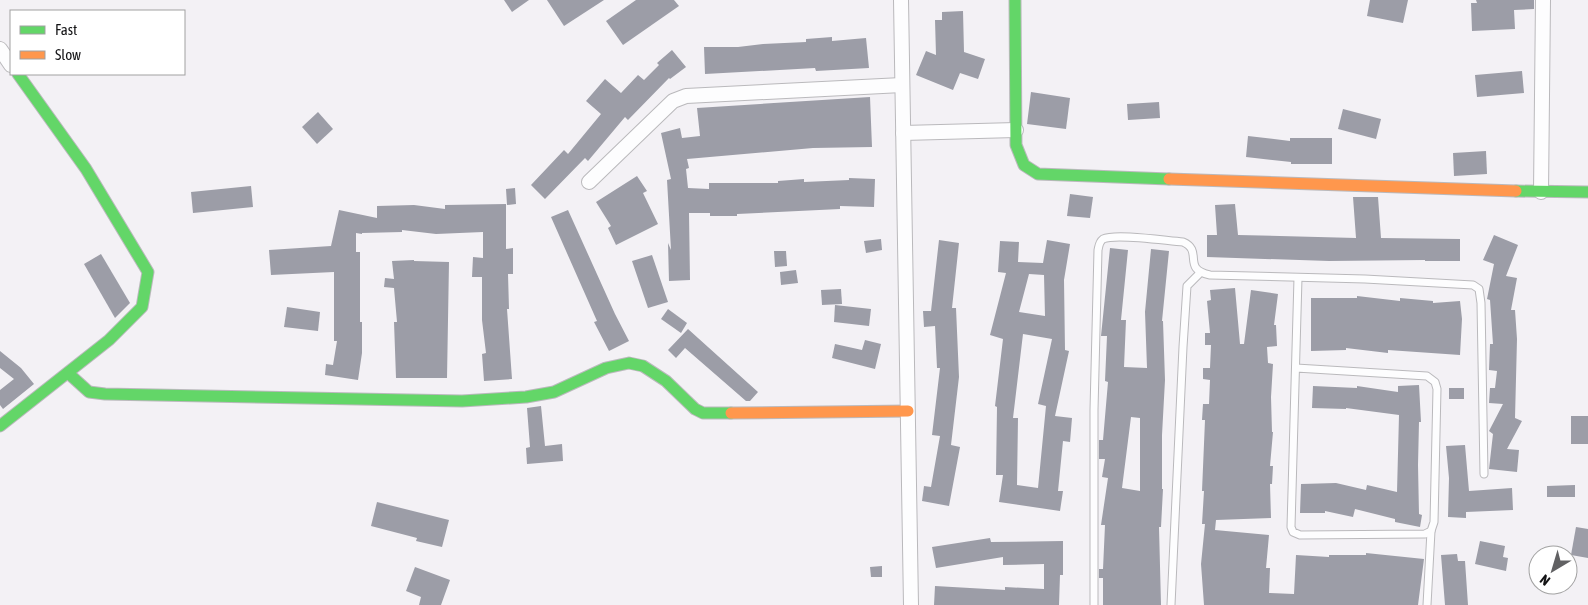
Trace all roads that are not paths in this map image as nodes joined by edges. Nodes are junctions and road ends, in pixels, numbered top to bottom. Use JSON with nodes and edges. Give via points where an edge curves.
{"nodes":[{"id":1,"x":901,"y":0,"type":"edge"},
{"id":2,"x":1015,"y":0,"type":"edge"},
{"id":3,"x":1543,"y":0,"type":"edge"},
{"id":4,"x":0,"y":49,"type":"edge"},
{"id":5,"x":10,"y":64,"type":"edge"},
{"id":6,"x":19,"y":75,"type":"edge"},
{"id":7,"x":902,"y":85,"type":"junction"},
{"id":8,"x":1016,"y":130,"type":"junction"},
{"id":9,"x":903,"y":133,"type":"junction"},
{"id":10,"x":589,"y":182,"type":"dead end"},
{"id":11,"x":1541,"y":192,"type":"junction"},
{"id":12,"x":1588,"y":192,"type":"edge"},
{"id":13,"x":1200,"y":273,"type":"junction"},
{"id":14,"x":1298,"y":278,"type":"junction"},
{"id":15,"x":1296,"y":368,"type":"junction"},
{"id":16,"x":68,"y":373,"type":"junction"},
{"id":17,"x":908,"y":411,"type":"junction"},
{"id":18,"x":0,"y":426,"type":"edge"},
{"id":19,"x":1484,"y":474,"type":"dead end"},
{"id":20,"x":1430,"y":531,"type":"junction"},
{"id":21,"x":912,"y":605,"type":"edge"},
{"id":22,"x":1094,"y":605,"type":"edge"},
{"id":23,"x":1171,"y":605,"type":"edge"},
{"id":24,"x":1427,"y":605,"type":"edge"}],
"edges":[{"from":1,"to":7,"type":"street"},
{"from":2,"to":8,"type":"street"},
{"from":3,"to":11,"type":"street"},
{"from":4,"to":5,"type":"street"},
{"from":6,"to":16,"type":"street","via":[[86,169],[148,272],[142,307],[110,340]]},
{"from":7,"to":9,"type":"street"},
{"from":7,"to":10,"type":"street","via":[[686,96],[673,102]]},
{"from":8,"to":9,"type":"street"},
{"from":8,"to":11,"type":"street","via":[[1016,145],[1024,165],[1038,174]]},
{"from":9,"to":17,"type":"street"},
{"from":11,"to":12,"type":"street"},
{"from":13,"to":14,"type":"lane"},
{"from":13,"to":22,"type":"lane","via":[[1194,267],[1189,244],[1183,242],[1116,236],[1099,243],[1094,400]]},
{"from":13,"to":23,"type":"lane","via":[[1187,286]]},
{"from":14,"to":15,"type":"lane"},
{"from":14,"to":19,"type":"lane","via":[[1464,284],[1479,289]]},
{"from":15,"to":20,"type":"lane","via":[[1426,376],[1435,382],[1434,522]]},
{"from":15,"to":20,"type":"lane","via":[[1293,532],[1320,535],[1426,534]]},
{"from":16,"to":17,"type":"street","via":[[89,392],[105,394],[462,401],[554,392],[606,368],[629,363],[643,366],[666,381],[695,409],[703,412]]},
{"from":16,"to":18,"type":"street"},
{"from":17,"to":21,"type":"street"},
{"from":20,"to":24,"type":"lane"}]}
